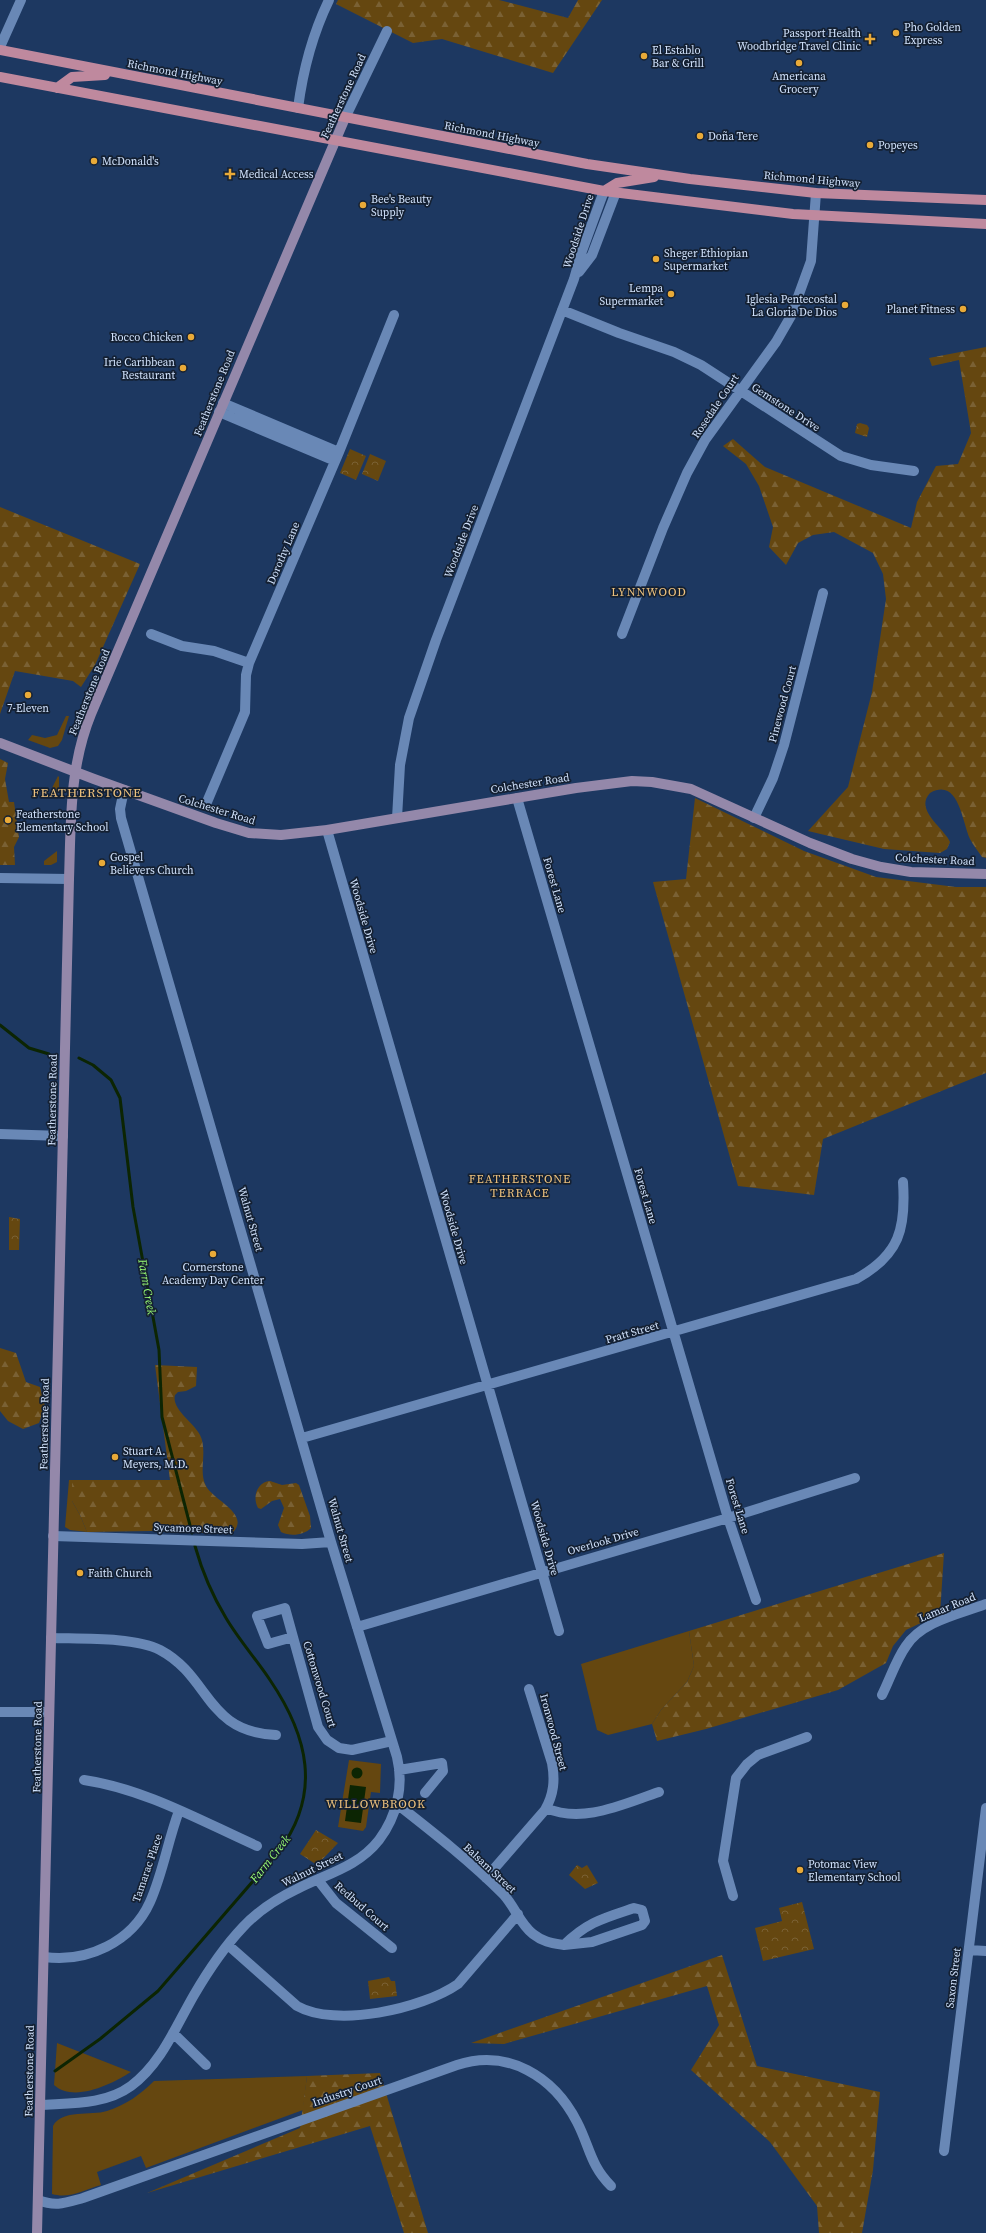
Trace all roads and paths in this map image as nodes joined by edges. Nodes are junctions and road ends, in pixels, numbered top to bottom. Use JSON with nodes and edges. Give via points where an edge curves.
{"nodes":[{"id":1,"x":21,"y":0,"type":"edge"},
{"id":2,"x":329,"y":0,"type":"edge"},
{"id":3,"x":387,"y":31,"type":"dead end"},
{"id":4,"x":0,"y":47,"type":"edge"},
{"id":5,"x":0,"y":50,"type":"edge"},
{"id":6,"x":121,"y":74,"type":"junction"},
{"id":7,"x":0,"y":77,"type":"edge"},
{"id":8,"x":57,"y":88,"type":"junction"},
{"id":9,"x":298,"y":108,"type":"junction"},
{"id":10,"x":345,"y":118,"type":"junction"},
{"id":11,"x":336,"y":140,"type":"junction"},
{"id":12,"x":666,"y":176,"type":"junction"},
{"id":13,"x":604,"y":191,"type":"junction"},
{"id":14,"x":616,"y":192,"type":"junction"},
{"id":15,"x":816,"y":193,"type":"junction"},
{"id":16,"x":986,"y":200,"type":"edge"},
{"id":17,"x":815,"y":216,"type":"junction"},
{"id":18,"x":986,"y":224,"type":"edge"},
{"id":19,"x":574,"y":279,"type":"junction"},
{"id":20,"x":562,"y":310,"type":"junction"},
{"id":21,"x":394,"y":315,"type":"dead end"},
{"id":22,"x":739,"y":391,"type":"junction"},
{"id":23,"x":221,"y":407,"type":"junction"},
{"id":24,"x":337,"y":457,"type":"junction"},
{"id":25,"x":914,"y":471,"type":"dead end"},
{"id":26,"x":823,"y":593,"type":"dead end"},
{"id":27,"x":151,"y":634,"type":"dead end"},
{"id":28,"x":622,"y":634,"type":"dead end"},
{"id":29,"x":249,"y":663,"type":"junction"},
{"id":30,"x":0,"y":743,"type":"edge"},
{"id":31,"x":74,"y":772,"type":"junction"},
{"id":32,"x":124,"y":790,"type":"junction"},
{"id":33,"x":517,"y":798,"type":"junction"},
{"id":34,"x":207,"y":802,"type":"dead end"},
{"id":35,"x":396,"y":818,"type":"junction"},
{"id":36,"x":754,"y":818,"type":"junction"},
{"id":37,"x":327,"y":830,"type":"junction"},
{"id":38,"x":986,"y":874,"type":"edge"},
{"id":39,"x":0,"y":878,"type":"edge"},
{"id":40,"x":69,"y":879,"type":"junction"},
{"id":41,"x":0,"y":1134,"type":"edge"},
{"id":42,"x":63,"y":1136,"type":"junction"},
{"id":43,"x":903,"y":1182,"type":"dead end"},
{"id":44,"x":673,"y":1333,"type":"junction"},
{"id":45,"x":488,"y":1386,"type":"junction"},
{"id":46,"x":302,"y":1438,"type":"junction"},
{"id":47,"x":855,"y":1478,"type":"dead end"},
{"id":48,"x":728,"y":1518,"type":"junction"},
{"id":49,"x":53,"y":1536,"type":"junction"},
{"id":50,"x":332,"y":1542,"type":"junction"},
{"id":51,"x":542,"y":1572,"type":"junction"},
{"id":52,"x":756,"y":1600,"type":"dead end"},
{"id":53,"x":986,"y":1604,"type":"edge"},
{"id":54,"x":357,"y":1627,"type":"junction"},
{"id":55,"x":559,"y":1631,"type":"dead end"},
{"id":56,"x":293,"y":1637,"type":"dead end"},
{"id":57,"x":51,"y":1638,"type":"junction"},
{"id":58,"x":529,"y":1689,"type":"dead end"},
{"id":59,"x":882,"y":1695,"type":"dead end"},
{"id":60,"x":0,"y":1712,"type":"edge"},
{"id":61,"x":49,"y":1712,"type":"junction"},
{"id":62,"x":276,"y":1734,"type":"dead end"},
{"id":63,"x":807,"y":1737,"type":"dead end"},
{"id":64,"x":392,"y":1741,"type":"junction"},
{"id":65,"x":399,"y":1770,"type":"junction"},
{"id":66,"x":84,"y":1780,"type":"dead end"},
{"id":67,"x":660,"y":1792,"type":"dead end"},
{"id":68,"x":425,"y":1793,"type":"dead end"},
{"id":69,"x":397,"y":1804,"type":"junction"},
{"id":70,"x":546,"y":1808,"type":"junction"},
{"id":71,"x":986,"y":1808,"type":"edge"},
{"id":72,"x":179,"y":1811,"type":"junction"},
{"id":73,"x":257,"y":1846,"type":"dead end"},
{"id":74,"x":486,"y":1878,"type":"junction"},
{"id":75,"x":318,"y":1880,"type":"junction"},
{"id":76,"x":733,"y":1896,"type":"dead end"},
{"id":77,"x":518,"y":1914,"type":"junction"},
{"id":78,"x":228,"y":1945,"type":"junction"},
{"id":79,"x":564,"y":1945,"type":"junction"},
{"id":80,"x":392,"y":1948,"type":"dead end"},
{"id":81,"x":969,"y":1950,"type":"junction"},
{"id":82,"x":986,"y":1951,"type":"edge"},
{"id":83,"x":44,"y":1957,"type":"junction"},
{"id":84,"x":173,"y":2033,"type":"junction"},
{"id":85,"x":206,"y":2065,"type":"dead end"},
{"id":86,"x":40,"y":2105,"type":"junction"},
{"id":87,"x":944,"y":2151,"type":"dead end"},
{"id":88,"x":611,"y":2186,"type":"dead end"},
{"id":89,"x":38,"y":2200,"type":"junction"},
{"id":90,"x":37,"y":2233,"type":"edge"}],
"edges":[{"from":1,"to":4,"type":"street"},
{"from":2,"to":9,"type":"street","via":[[311,41],[304,66]]},
{"from":3,"to":10,"type":"street","name":"Featherstone Road"},
{"from":5,"to":6,"type":"main road","name":"Richmond Highway"},
{"from":6,"to":8,"type":"main road","via":[[72,77]]},
{"from":6,"to":9,"type":"main road","name":"Richmond Highway"},
{"from":7,"to":8,"type":"main road"},
{"from":8,"to":11,"type":"main road"},
{"from":9,"to":10,"type":"main road","name":"Richmond Highway"},
{"from":10,"to":11,"type":"street","name":"Featherstone Road"},
{"from":10,"to":12,"type":"main road","name":"Richmond Highway","via":[[528,154]]},
{"from":11,"to":13,"type":"main road"},
{"from":11,"to":23,"type":"street","name":"Featherstone Road"},
{"from":12,"to":13,"type":"main road","via":[[622,182]]},
{"from":12,"to":15,"type":"main road","name":"Richmond Highway"},
{"from":13,"to":14,"type":"main road"},
{"from":13,"to":19,"type":"street","name":"Woodside Drive"},
{"from":14,"to":17,"type":"main road","via":[[714,206]]},
{"from":14,"to":19,"type":"street","name":"Woodside Drive","via":[[592,255]]},
{"from":15,"to":16,"type":"main road","name":"Richmond Highway"},
{"from":15,"to":17,"type":"street","name":"Rosedale Court"},
{"from":17,"to":18,"type":"main road"},
{"from":17,"to":22,"type":"street","name":"Rosedale Court","via":[[811,260],[791,316],[776,342]]},
{"from":19,"to":20,"type":"street","name":"Woodside Drive"},
{"from":20,"to":22,"type":"street","name":"Gemstone Drive","via":[[688,358],[718,375]]},
{"from":20,"to":35,"type":"street","name":"Woodside Drive","via":[[439,632],[409,718],[400,765]]},
{"from":21,"to":24,"type":"street","name":"Dorothy Lane"},
{"from":22,"to":25,"type":"street","name":"Gemstone Drive","via":[[841,456],[871,465]]},
{"from":22,"to":28,"type":"street","name":"Rosedale Court","via":[[705,440],[682,484]]},
{"from":23,"to":24,"type":"street"},
{"from":23,"to":31,"type":"street","name":"Featherstone Road","via":[[89,719]]},
{"from":24,"to":29,"type":"street","name":"Dorothy Lane"},
{"from":26,"to":36,"type":"street","name":"Pinewood Court","via":[[784,745],[771,785]]},
{"from":27,"to":29,"type":"street","via":[[186,647],[212,650]]},
{"from":29,"to":34,"type":"street","name":"Dorothy Lane","via":[[245,712]]},
{"from":30,"to":31,"type":"street","name":"Colchester Road"},
{"from":31,"to":32,"type":"street","name":"Colchester Road"},
{"from":31,"to":40,"type":"street","name":"Featherstone Road"},
{"from":32,"to":37,"type":"street","name":"Colchester Road","via":[[249,833],[281,834]]},
{"from":32,"to":46,"type":"street","name":"Walnut Street","via":[[121,818]]},
{"from":33,"to":35,"type":"street","name":"Colchester Road"},
{"from":33,"to":36,"type":"street","name":"Colchester Road","via":[[605,784],[652,782],[691,789]]},
{"from":33,"to":44,"type":"street","name":"Forest Lane"},
{"from":35,"to":37,"type":"street","name":"Colchester Road"},
{"from":36,"to":38,"type":"street","name":"Colchester Road","via":[[810,843],[881,867],[911,872]]},
{"from":37,"to":45,"type":"street","name":"Woodside Drive"},
{"from":39,"to":40,"type":"street"},
{"from":40,"to":42,"type":"street","name":"Featherstone Road"},
{"from":41,"to":42,"type":"street"},
{"from":42,"to":49,"type":"street","name":"Featherstone Road"},
{"from":43,"to":44,"type":"street","name":"Pratt Street","via":[[905,1209],[902,1230],[889,1254],[868,1272],[856,1279]]},
{"from":44,"to":45,"type":"street","name":"Pratt Street"},
{"from":44,"to":48,"type":"street","name":"Forest Lane"},
{"from":45,"to":46,"type":"street","name":"Pratt Street"},
{"from":45,"to":51,"type":"street","name":"Woodside Drive"},
{"from":46,"to":50,"type":"street","name":"Walnut Street"},
{"from":47,"to":48,"type":"street","name":"Overlook Drive"},
{"from":48,"to":51,"type":"street","name":"Overlook Drive"},
{"from":48,"to":52,"type":"street","name":"Forest Lane"},
{"from":49,"to":50,"type":"street","name":"Sycamore Street","via":[[302,1544]]},
{"from":49,"to":57,"type":"street","name":"Featherstone Road"},
{"from":50,"to":54,"type":"street","name":"Walnut Street"},
{"from":51,"to":54,"type":"street","name":"Overlook Drive"},
{"from":51,"to":55,"type":"street","name":"Woodside Drive"},
{"from":53,"to":59,"type":"street","name":"Lamar Road","via":[[930,1625],[915,1635],[903,1650]]},
{"from":54,"to":64,"type":"street","name":"Walnut Street"},
{"from":56,"to":64,"type":"street","name":"Cottonwood Court","via":[[318,1727],[327,1740],[339,1748],[352,1750]]},
{"from":57,"to":61,"type":"street","name":"Featherstone Road"},
{"from":57,"to":62,"type":"street","via":[[136,1642],[160,1650],[179,1664],[225,1718],[246,1730]]},
{"from":58,"to":70,"type":"street","name":"Ironwood Street","via":[[554,1774],[551,1797]]},
{"from":60,"to":61,"type":"street"},
{"from":61,"to":83,"type":"street","name":"Featherstone Road"},
{"from":63,"to":76,"type":"street","via":[[758,1755],[736,1778],[723,1861]]},
{"from":64,"to":65,"type":"street","name":"Walnut Street"},
{"from":65,"to":68,"type":"street","via":[[442,1762],[443,1771]]},
{"from":65,"to":69,"type":"street","name":"Walnut Street"},
{"from":66,"to":72,"type":"street","via":[[121,1787]]},
{"from":67,"to":70,"type":"street","via":[[587,1814],[566,1815]]},
{"from":69,"to":74,"type":"street","name":"Balsam Street"},
{"from":69,"to":75,"type":"street","name":"Walnut Street","via":[[386,1830],[369,1850],[337,1872]]},
{"from":70,"to":74,"type":"street","name":"Ironwood Street"},
{"from":71,"to":81,"type":"street","name":"Saxon Street"},
{"from":72,"to":73,"type":"street"},
{"from":72,"to":83,"type":"street","name":"Tamarac Place","via":[[150,1902],[126,1934],[101,1950],[72,1958]]},
{"from":74,"to":77,"type":"street","name":"Balsam Street","via":[[506,1897]]},
{"from":75,"to":78,"type":"street","name":"Walnut Street","via":[[284,1896],[260,1912]]},
{"from":75,"to":80,"type":"street","name":"Redbud Court","via":[[336,1903]]},
{"from":77,"to":78,"type":"street","via":[[458,1984],[425,2002],[381,2012],[331,2016],[315,2015],[305,2011]]},
{"from":77,"to":79,"type":"street","name":"Balsam Street","via":[[524,1925],[541,1940]]},
{"from":78,"to":84,"type":"street","name":"Walnut Street","via":[[197,1990]]},
{"from":79,"to":79,"type":"street","name":"Balsam Street","via":[[592,1942],[642,1925],[645,1917],[642,1910],[634,1908],[590,1923]]},
{"from":81,"to":82,"type":"street"},
{"from":81,"to":87,"type":"street","name":"Saxon Street"},
{"from":83,"to":86,"type":"street","name":"Featherstone Road"},
{"from":84,"to":85,"type":"street"},
{"from":84,"to":86,"type":"street","name":"Walnut Street","via":[[152,2066],[124,2090],[90,2102]]},
{"from":86,"to":89,"type":"street","name":"Featherstone Road"},
{"from":88,"to":89,"type":"street","name":"Industry Court","via":[[596,2169],[572,2112],[550,2086],[521,2066],[487,2060],[462,2064],[83,2198],[58,2205]]},
{"from":89,"to":90,"type":"street","name":"Featherstone Road"}]}
